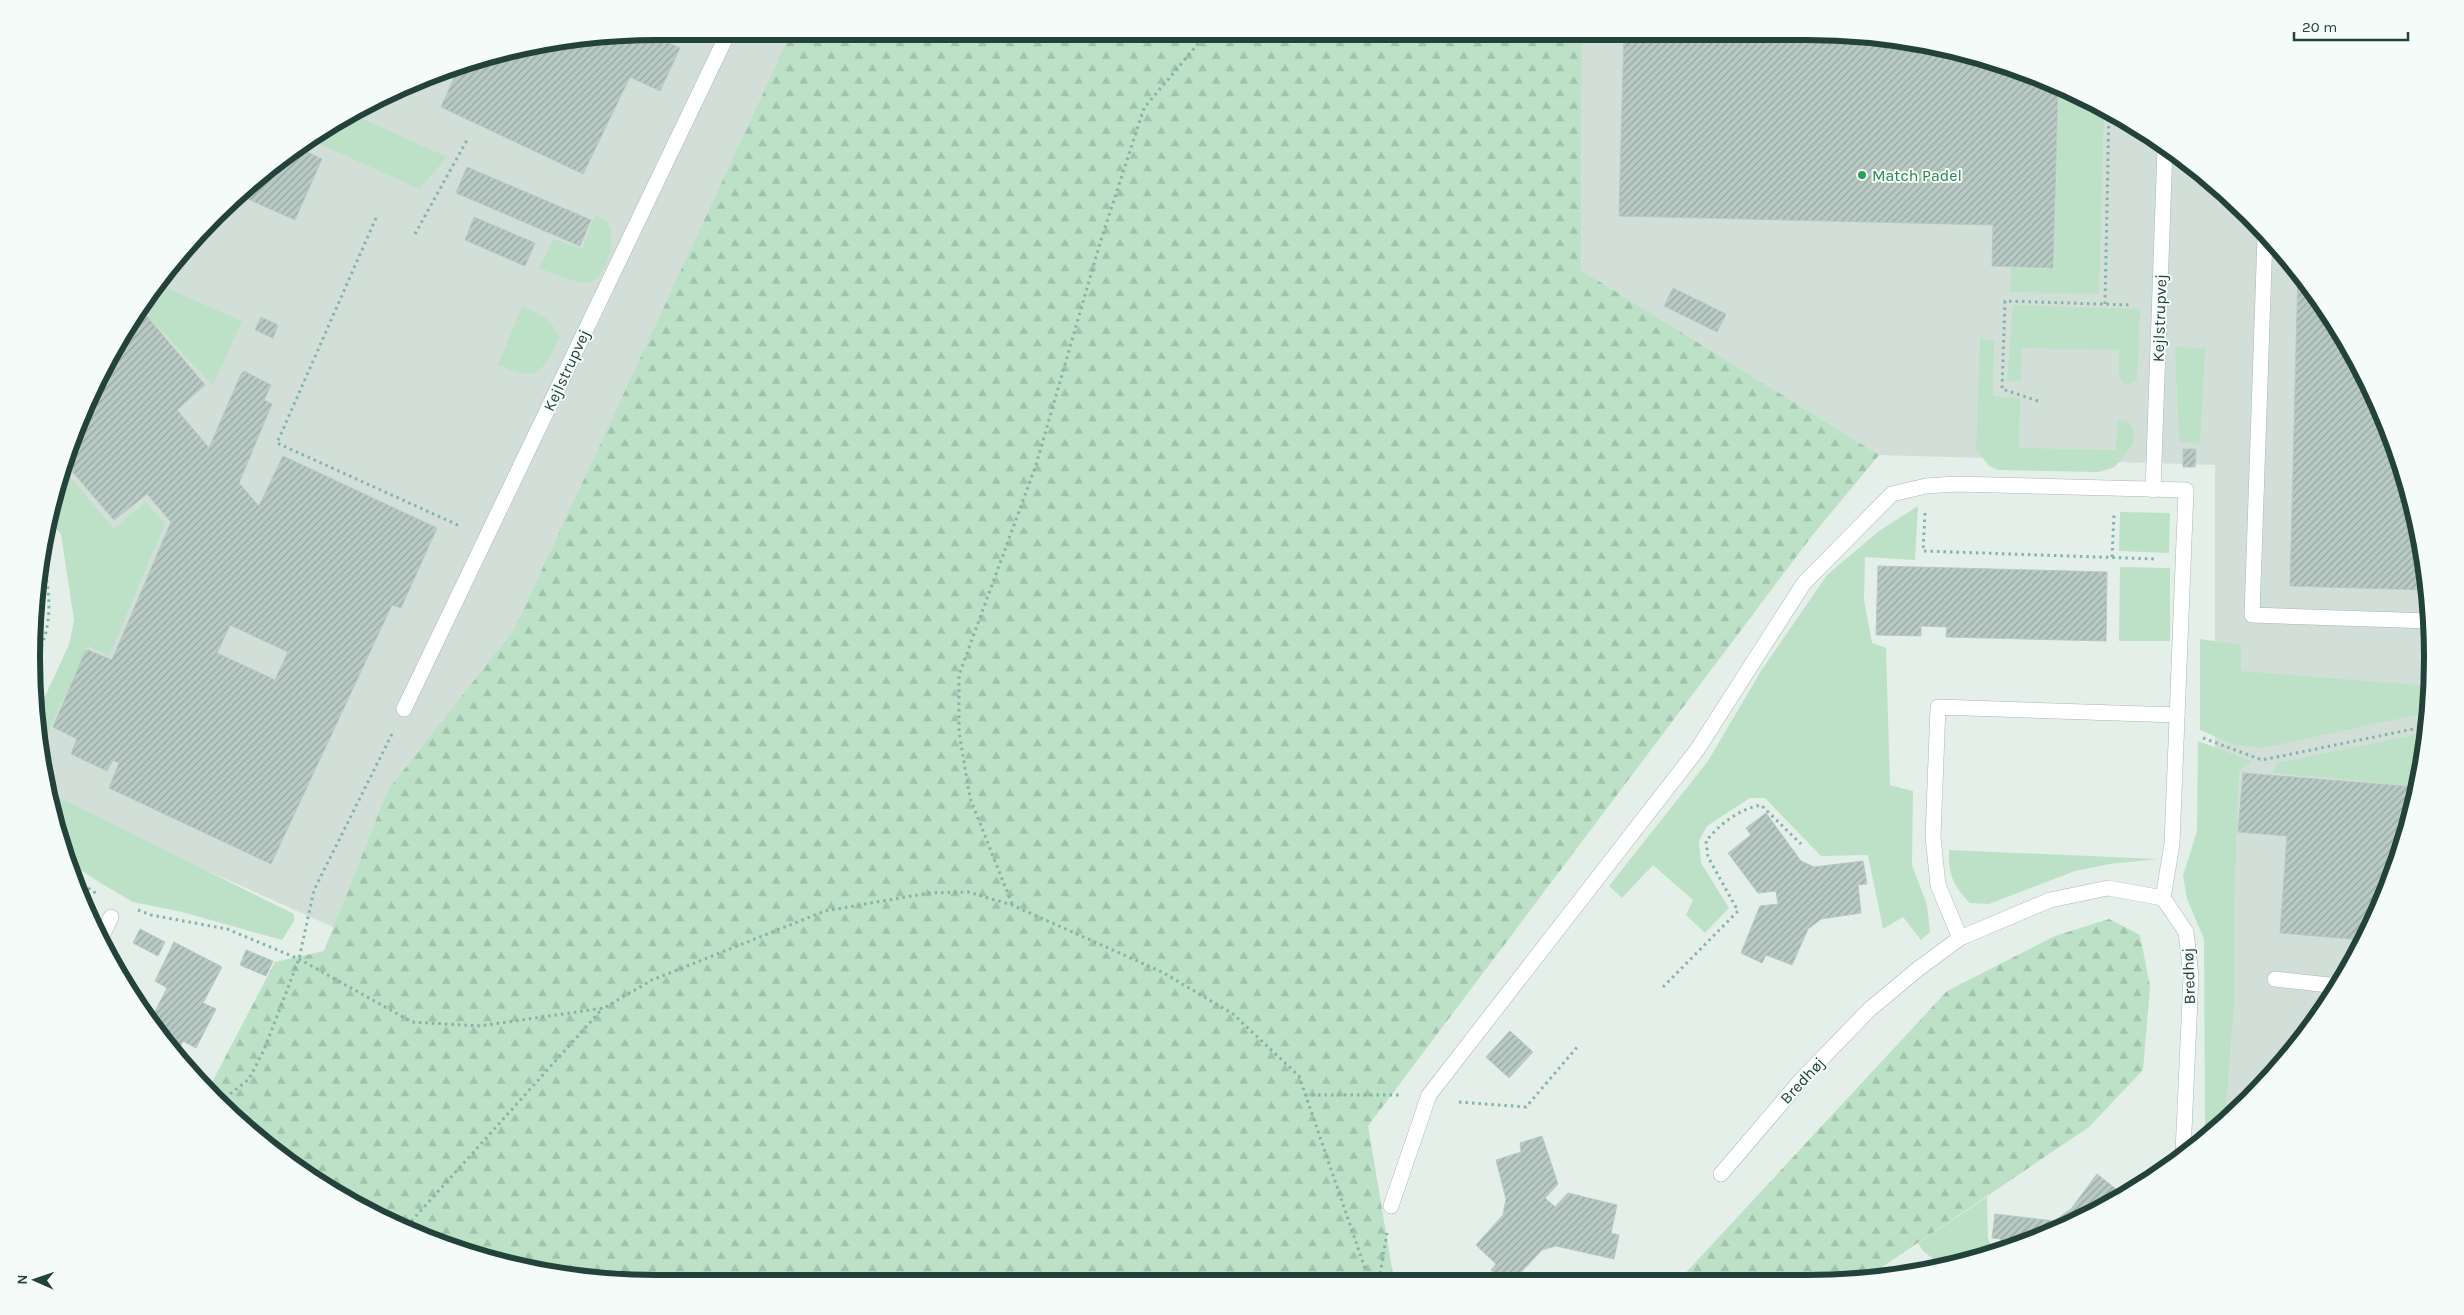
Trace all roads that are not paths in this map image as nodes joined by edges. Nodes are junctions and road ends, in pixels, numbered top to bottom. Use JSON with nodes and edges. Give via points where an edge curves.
{"nodes":[{"id":1,"x":725,"y":40,"type":"edge"},
{"id":2,"x":2164,"y":154,"type":"edge"},
{"id":3,"x":2265,"y":244,"type":"edge"},
{"id":4,"x":2154,"y":490,"type":"junction"},
{"id":5,"x":2423,"y":621,"type":"edge"},
{"id":6,"x":404,"y":709,"type":"road end"},
{"id":7,"x":2177,"y":722,"type":"junction"},
{"id":8,"x":2163,"y":898,"type":"junction"},
{"id":9,"x":111,"y":917,"type":"dead end"},
{"id":10,"x":104,"y":931,"type":"edge"},
{"id":11,"x":1960,"y":938,"type":"junction"},
{"id":12,"x":2275,"y":979,"type":"dead end"},
{"id":13,"x":2330,"y":985,"type":"edge"},
{"id":14,"x":2183,"y":1146,"type":"edge"},
{"id":15,"x":1721,"y":1174,"type":"dead end"},
{"id":16,"x":1391,"y":1206,"type":"road end"}],
"edges":[{"from":1,"to":6,"type":"street","name":"Kejlstrupvej"},
{"from":2,"to":4,"type":"street","name":"Kejlstrupvej"},
{"from":3,"to":5,"type":"street","via":[[2252,615]]},
{"from":4,"to":7,"type":"street","via":[[2186,490]]},
{"from":4,"to":16,"type":"street","via":[[1956,484],[1926,486],[1892,494],[1804,583],[1697,750],[1429,1095]]},
{"from":7,"to":8,"type":"street","via":[[2172,844]]},
{"from":7,"to":11,"type":"street","via":[[1938,707],[1933,837],[1938,885]]},
{"from":8,"to":11,"type":"street","name":"Bredhøj","via":[[2108,888],[2050,900]]},
{"from":8,"to":14,"type":"street","name":"Bredhøj","via":[[2186,932],[2191,976]]},
{"from":9,"to":10,"type":"street"},
{"from":11,"to":15,"type":"street","name":"Bredhøj","via":[[1870,1010],[1802,1079]]},
{"from":12,"to":13,"type":"street"}]}
